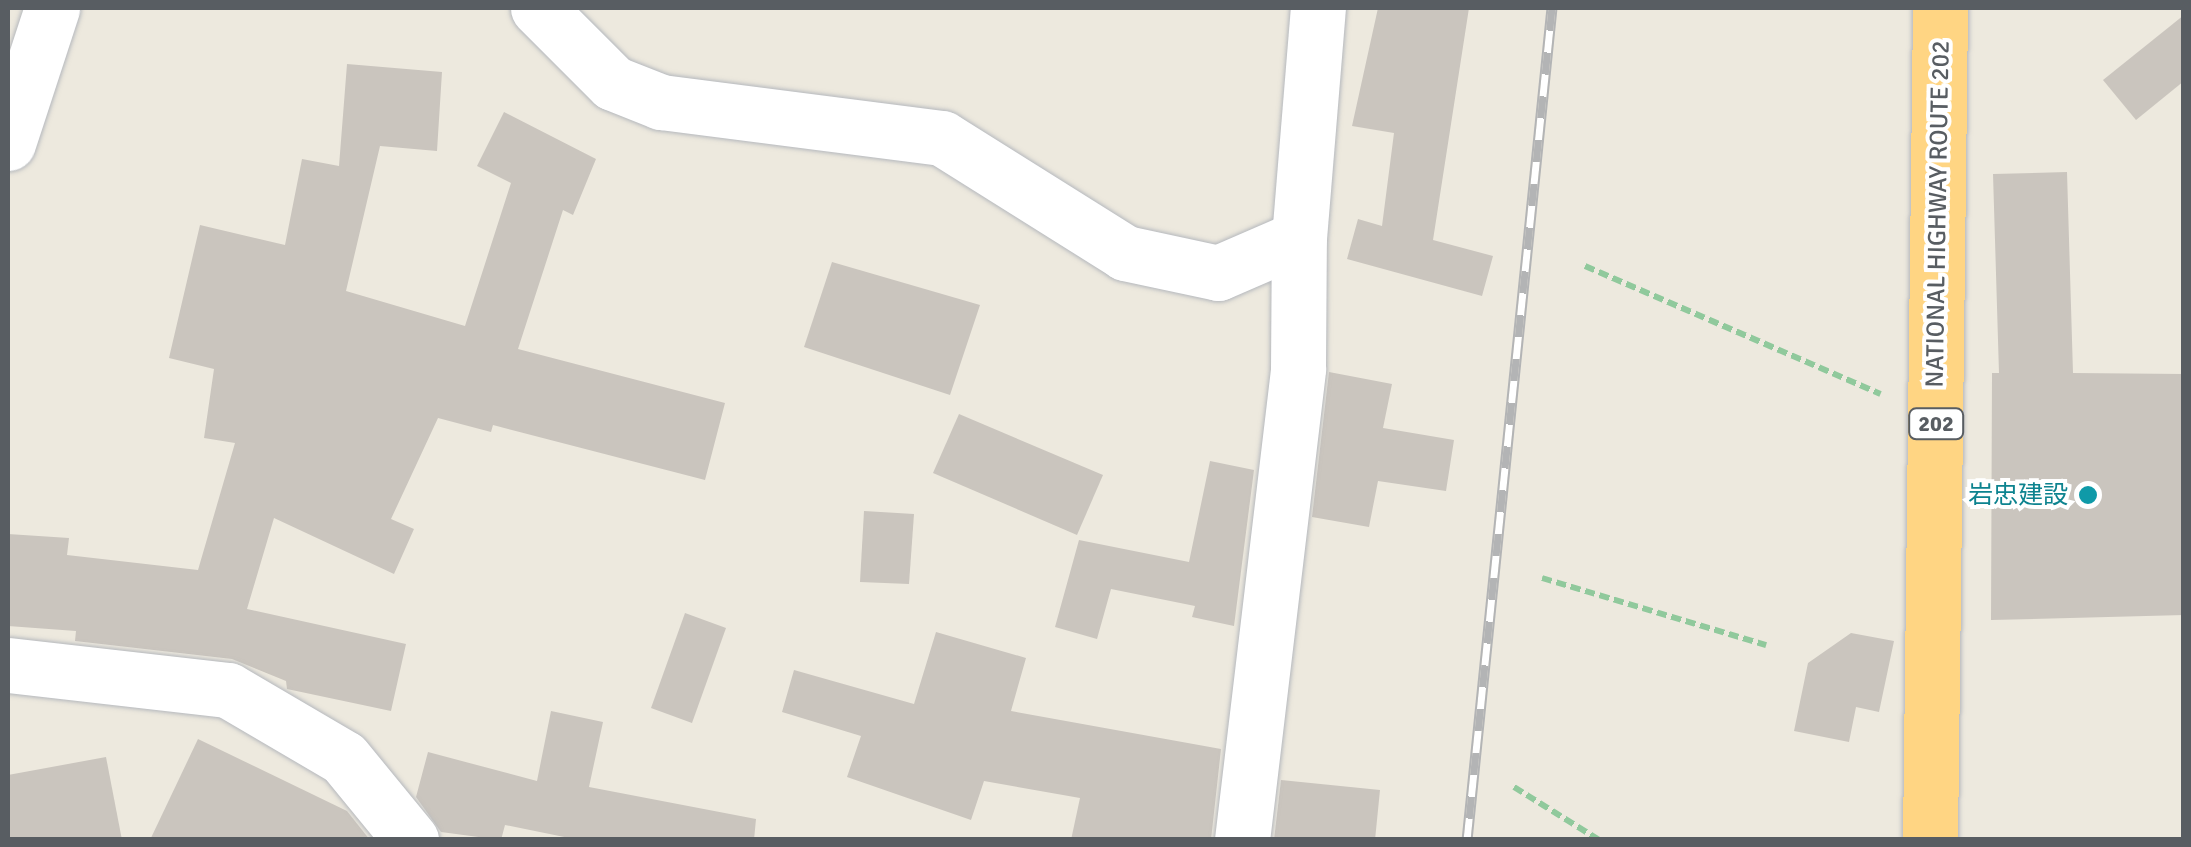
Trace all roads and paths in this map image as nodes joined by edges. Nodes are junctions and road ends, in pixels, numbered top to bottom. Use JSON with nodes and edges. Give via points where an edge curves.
{"nodes":[{"id":1,"x":52,"y":8,"type":"edge"},
{"id":2,"x":538,"y":8,"type":"edge"},
{"id":3,"x":1318,"y":8,"type":"edge"},
{"id":4,"x":1940,"y":8,"type":"edge"},
{"id":5,"x":12,"y":111,"type":"edge"},
{"id":6,"x":1298,"y":238,"type":"junction"},
{"id":7,"x":1584,"y":266,"type":"dead end"},
{"id":8,"x":1891,"y":399,"type":"dead end"},
{"id":9,"x":1542,"y":578,"type":"dead end"},
{"id":10,"x":1766,"y":645,"type":"dead end"},
{"id":11,"x":8,"y":665,"type":"edge"},
{"id":12,"x":1514,"y":787,"type":"dead end"},
{"id":13,"x":411,"y":840,"type":"edge"},
{"id":14,"x":1242,"y":840,"type":"edge"},
{"id":15,"x":1600,"y":840,"type":"edge"},
{"id":16,"x":1930,"y":840,"type":"edge"}],
"edges":[{"from":1,"to":5,"type":"street"},
{"from":2,"to":6,"type":"street","via":[[614,83],[645,96],[942,138],[1125,253],[1218,273]]},
{"from":3,"to":6,"type":"street"},
{"from":4,"to":16,"type":"highway","name":"NATIONAL HIGHWAY ROUTE 202","number":"202"},
{"from":6,"to":14,"type":"street","via":[[1298,368]]},
{"from":7,"to":8,"type":"path"},
{"from":9,"to":10,"type":"path"},
{"from":11,"to":13,"type":"street","via":[[228,690],[344,758]]},
{"from":12,"to":15,"type":"path"}]}
